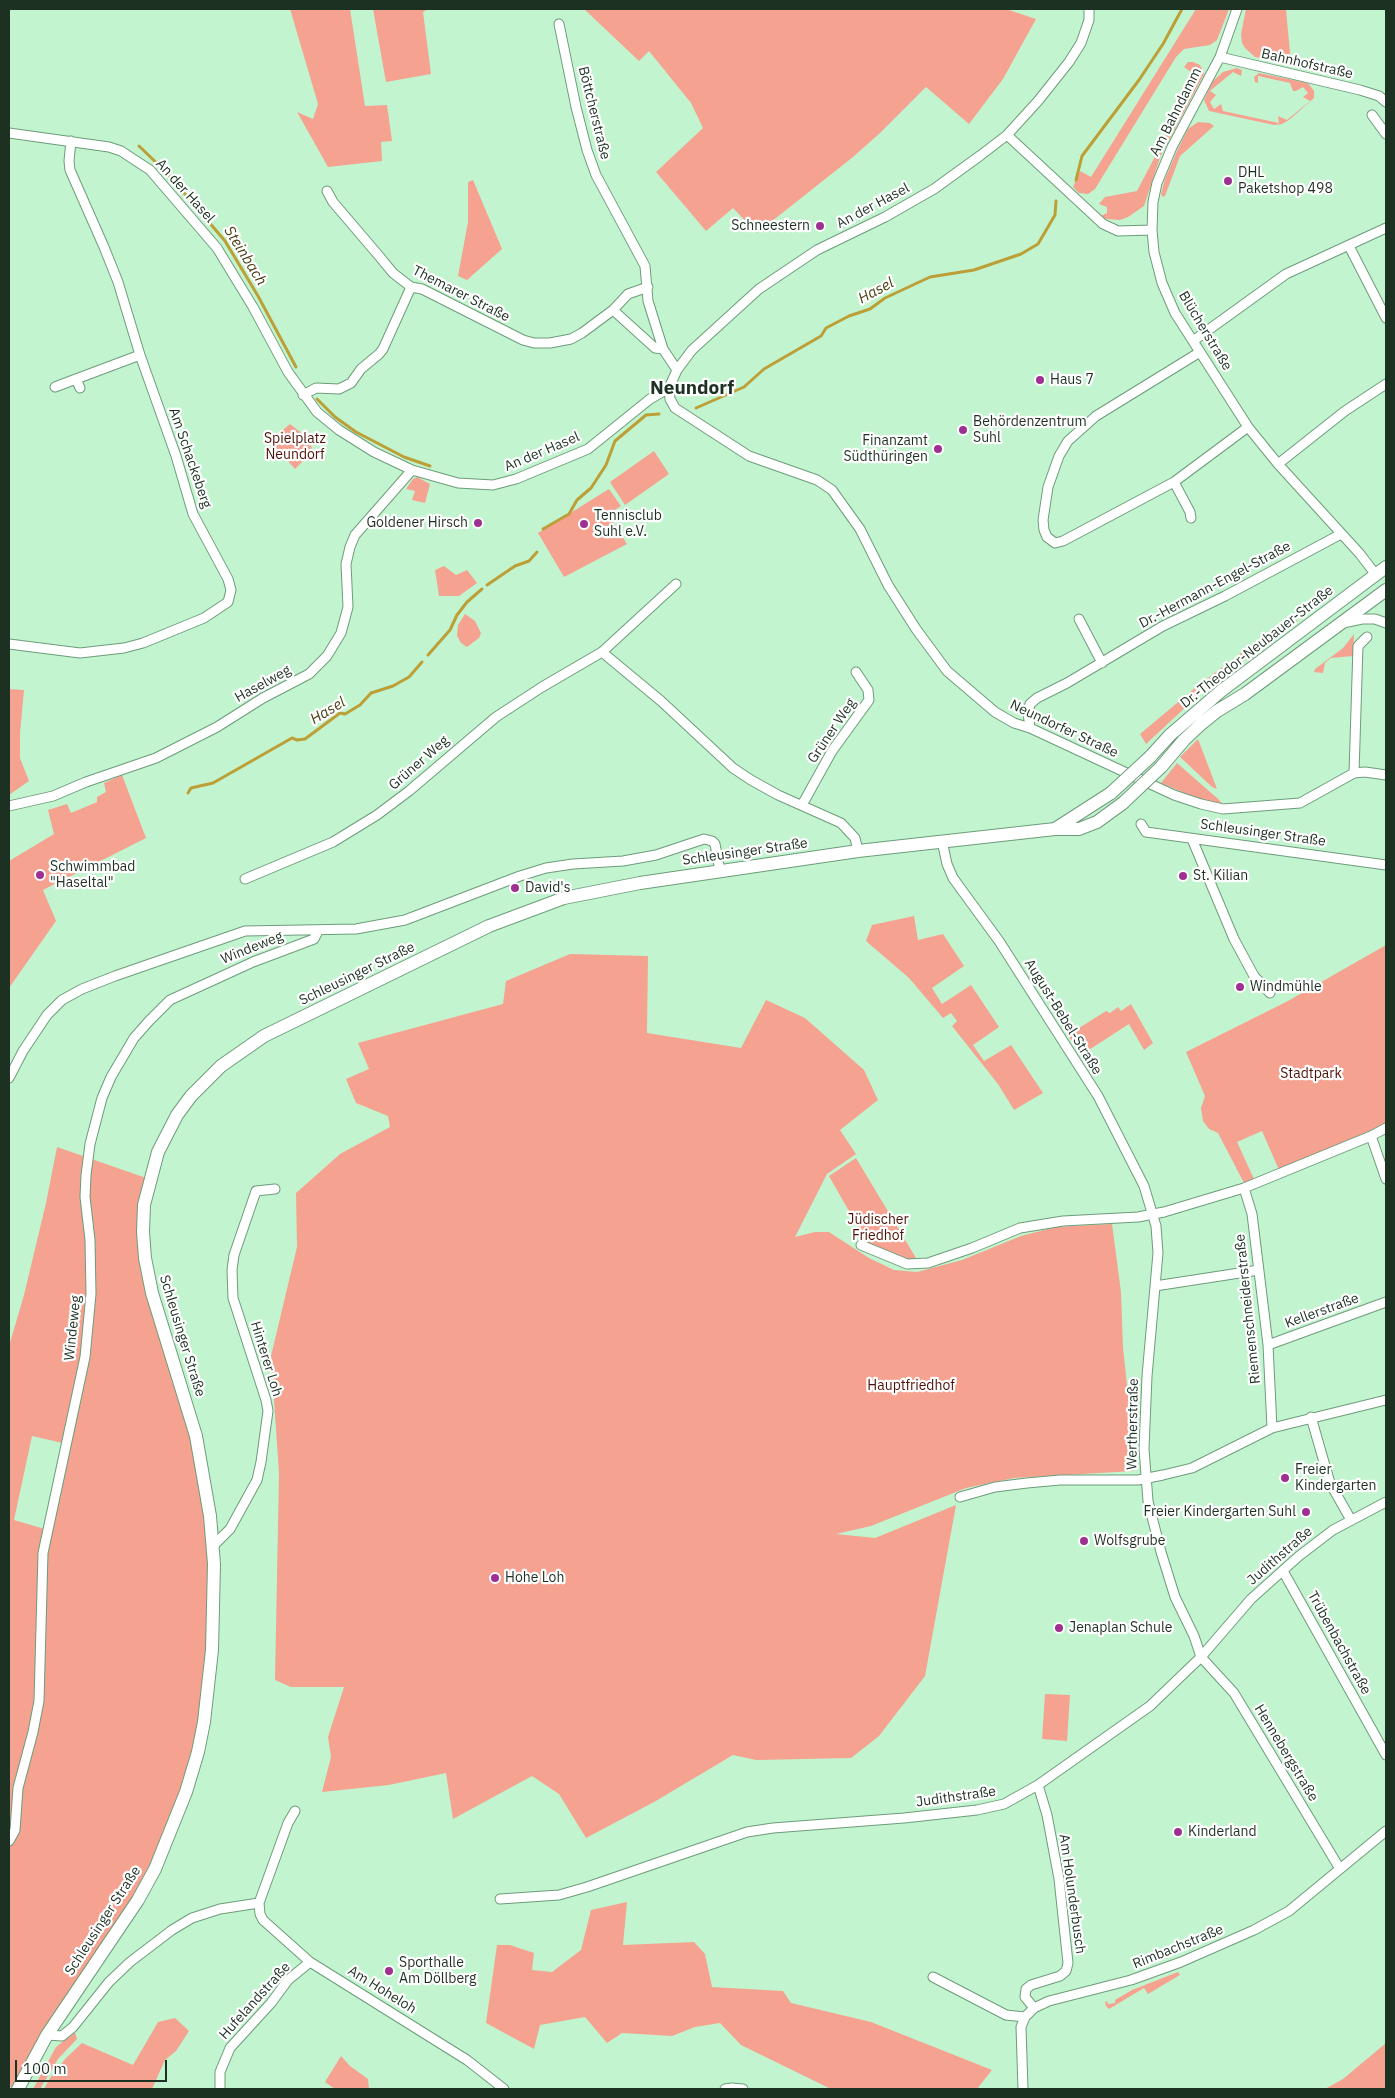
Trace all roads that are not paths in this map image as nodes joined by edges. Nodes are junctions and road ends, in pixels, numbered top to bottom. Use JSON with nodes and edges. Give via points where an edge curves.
{"nodes":[{"id":1,"x":1089,"y":9,"type":"edge"},
{"id":2,"x":1237,"y":9,"type":"edge"},
{"id":3,"x":559,"y":24,"type":"dead end"},
{"id":4,"x":1220,"y":57,"type":"junction"},
{"id":5,"x":1386,"y":102,"type":"edge"},
{"id":6,"x":1372,"y":115,"type":"dead end"},
{"id":7,"x":9,"y":133,"type":"edge"},
{"id":8,"x":1386,"y":134,"type":"edge"},
{"id":9,"x":1007,"y":135,"type":"junction"},
{"id":10,"x":71,"y":141,"type":"junction"},
{"id":11,"x":327,"y":191,"type":"dead end"},
{"id":12,"x":1386,"y":228,"type":"edge"},
{"id":13,"x":1152,"y":230,"type":"junction"},
{"id":14,"x":1349,"y":246,"type":"junction"},
{"id":15,"x":411,"y":287,"type":"junction"},
{"id":16,"x":648,"y":287,"type":"junction"},
{"id":17,"x":613,"y":310,"type":"junction"},
{"id":18,"x":1386,"y":318,"type":"edge"},
{"id":19,"x":1193,"y":341,"type":"junction"},
{"id":20,"x":663,"y":349,"type":"junction"},
{"id":21,"x":1200,"y":352,"type":"junction"},
{"id":22,"x":140,"y":355,"type":"junction"},
{"id":23,"x":676,"y":370,"type":"junction"},
{"id":24,"x":1386,"y":384,"type":"edge"},
{"id":25,"x":54,"y":387,"type":"dead end"},
{"id":26,"x":669,"y":388,"type":"junction"},
{"id":27,"x":303,"y":395,"type":"junction"},
{"id":28,"x":1248,"y":426,"type":"junction"},
{"id":29,"x":1278,"y":464,"type":"junction"},
{"id":30,"x":412,"y":470,"type":"junction"},
{"id":31,"x":1174,"y":482,"type":"junction"},
{"id":32,"x":1191,"y":518,"type":"dead end"},
{"id":33,"x":1341,"y":534,"type":"junction"},
{"id":34,"x":1386,"y":567,"type":"edge"},
{"id":35,"x":1376,"y":575,"type":"junction"},
{"id":36,"x":676,"y":584,"type":"dead end"},
{"id":37,"x":1386,"y":592,"type":"edge"},
{"id":38,"x":1078,"y":619,"type":"dead end"},
{"id":39,"x":1342,"y":623,"type":"junction"},
{"id":40,"x":1386,"y":623,"type":"edge"},
{"id":41,"x":1367,"y":637,"type":"dead end"},
{"id":42,"x":9,"y":644,"type":"edge"},
{"id":43,"x":602,"y":652,"type":"junction"},
{"id":44,"x":1102,"y":663,"type":"junction"},
{"id":45,"x":856,"y":672,"type":"dead end"},
{"id":46,"x":1030,"y":728,"type":"junction"},
{"id":47,"x":1354,"y":773,"type":"junction"},
{"id":48,"x":1386,"y":775,"type":"edge"},
{"id":49,"x":802,"y":805,"type":"junction"},
{"id":50,"x":9,"y":806,"type":"edge"},
{"id":51,"x":1141,"y":824,"type":"dead end"},
{"id":52,"x":1055,"y":829,"type":"junction"},
{"id":53,"x":1192,"y":839,"type":"junction"},
{"id":54,"x":942,"y":841,"type":"junction"},
{"id":55,"x":858,"y":851,"type":"junction"},
{"id":56,"x":1386,"y":865,"type":"edge"},
{"id":57,"x":720,"y":871,"type":"junction"},
{"id":58,"x":245,"y":879,"type":"dead end"},
{"id":59,"x":318,"y":930,"type":"junction"},
{"id":60,"x":1270,"y":993,"type":"dead end"},
{"id":61,"x":9,"y":1078,"type":"edge"},
{"id":62,"x":1386,"y":1128,"type":"edge"},
{"id":63,"x":1372,"y":1136,"type":"junction"},
{"id":64,"x":1386,"y":1179,"type":"edge"},
{"id":65,"x":1244,"y":1188,"type":"junction"},
{"id":66,"x":275,"y":1189,"type":"dead end"},
{"id":67,"x":1154,"y":1214,"type":"junction"},
{"id":68,"x":861,"y":1245,"type":"dead end"},
{"id":69,"x":1259,"y":1270,"type":"junction"},
{"id":70,"x":1155,"y":1286,"type":"junction"},
{"id":71,"x":1386,"y":1302,"type":"edge"},
{"id":72,"x":1268,"y":1345,"type":"junction"},
{"id":73,"x":1386,"y":1400,"type":"edge"},
{"id":74,"x":1311,"y":1417,"type":"junction"},
{"id":75,"x":1272,"y":1428,"type":"junction"},
{"id":76,"x":1146,"y":1478,"type":"junction"},
{"id":77,"x":960,"y":1497,"type":"dead end"},
{"id":78,"x":1386,"y":1502,"type":"edge"},
{"id":79,"x":1351,"y":1520,"type":"junction"},
{"id":80,"x":213,"y":1546,"type":"junction"},
{"id":81,"x":1283,"y":1571,"type":"junction"},
{"id":82,"x":1201,"y":1657,"type":"junction"},
{"id":83,"x":1386,"y":1754,"type":"edge"},
{"id":84,"x":1038,"y":1785,"type":"junction"},
{"id":85,"x":295,"y":1811,"type":"dead end"},
{"id":86,"x":1386,"y":1832,"type":"edge"},
{"id":87,"x":9,"y":1841,"type":"edge"},
{"id":88,"x":1340,"y":1869,"type":"junction"},
{"id":89,"x":500,"y":1899,"type":"dead end"},
{"id":90,"x":259,"y":1903,"type":"junction"},
{"id":91,"x":310,"y":1962,"type":"junction"},
{"id":92,"x":933,"y":1977,"type":"dead end"},
{"id":93,"x":1034,"y":2008,"type":"junction"},
{"id":94,"x":1025,"y":2017,"type":"junction"},
{"id":95,"x":48,"y":2035,"type":"junction"},
{"id":96,"x":18,"y":2089,"type":"edge"},
{"id":97,"x":220,"y":2089,"type":"edge"},
{"id":98,"x":504,"y":2089,"type":"edge"},
{"id":99,"x":725,"y":2089,"type":"edge"},
{"id":100,"x":743,"y":2089,"type":"edge"},
{"id":101,"x":1022,"y":2089,"type":"edge"}],
"edges":[{"from":1,"to":9,"type":"street","name":"An der Hasel","via":[[1089,20],[1081,43],[1069,62]]},
{"from":2,"to":4,"type":"street","name":"Am Bahndamm"},
{"from":3,"to":16,"type":"street","name":"Böttcherstraße","via":[[587,150],[596,175],[645,266]]},
{"from":4,"to":5,"type":"street","name":"Bahnhofstraße","via":[[1360,90],[1379,96]]},
{"from":4,"to":13,"type":"street","name":"Am Bahndamm","via":[[1165,164],[1153,202]]},
{"from":6,"to":8,"type":"street"},
{"from":7,"to":10,"type":"street","name":"An der Hasel"},
{"from":9,"to":13,"type":"street","via":[[1103,224],[1118,231]]},
{"from":9,"to":23,"type":"street","name":"An der Hasel","via":[[934,189],[817,250],[759,289],[692,350]]},
{"from":10,"to":22,"type":"street","name":"Am Schackeberg","via":[[70,170],[116,275]]},
{"from":10,"to":27,"type":"street","name":"An der Hasel","via":[[121,151],[162,182],[217,248]]},
{"from":11,"to":15,"type":"street","name":"Themarer Straße","via":[[379,256]]},
{"from":12,"to":14,"type":"street"},
{"from":13,"to":19,"type":"street","name":"Blücherstraße","via":[[1162,283],[1175,313]]},
{"from":14,"to":18,"type":"street"},
{"from":14,"to":19,"type":"street","via":[[1286,274]]},
{"from":15,"to":17,"type":"street","name":"Themarer Straße","via":[[422,289],[505,332],[534,343],[570,339]]},
{"from":15,"to":27,"type":"street","via":[[383,349],[351,383],[339,389],[316,388]]},
{"from":16,"to":17,"type":"street","via":[[628,294]]},
{"from":16,"to":20,"type":"street","name":"Böttcherstraße","via":[[648,301]]},
{"from":17,"to":20,"type":"street","name":"Böttcherstraße","via":[[655,348]]},
{"from":19,"to":21,"type":"street","name":"Blücherstraße"},
{"from":20,"to":23,"type":"street","name":"Böttcherstraße"},
{"from":21,"to":28,"type":"street","name":"Blücherstraße"},
{"from":21,"to":31,"type":"street","via":[[1096,416],[1068,441],[1051,478],[1044,530],[1047,537],[1056,542],[1063,541]]},
{"from":22,"to":25,"type":"street","via":[[78,384]]},
{"from":22,"to":42,"type":"street","name":"Am Schackeberg","via":[[193,514],[228,579],[231,590],[228,602],[184,627],[124,648],[80,653]]},
{"from":23,"to":26,"type":"street","name":"An der Hasel"},
{"from":24,"to":29,"type":"street","via":[[1345,411]]},
{"from":26,"to":30,"type":"street","name":"An der Hasel","via":[[650,399],[588,449],[502,484],[458,483]]},
{"from":26,"to":46,"type":"street","name":"Neundorfer Straße","via":[[675,408],[748,456],[812,478],[832,490],[860,530],[892,592],[947,671],[995,712]]},
{"from":27,"to":30,"type":"street","name":"An der Hasel","via":[[338,430]]},
{"from":28,"to":29,"type":"street","name":"Blücherstraße"},
{"from":28,"to":31,"type":"street"},
{"from":29,"to":33,"type":"street","name":"Blücherstraße"},
{"from":30,"to":50,"type":"street","name":"Haselweg","via":[[355,535],[346,564],[348,607],[340,633],[327,656],[309,674],[156,758],[64,793]]},
{"from":31,"to":32,"type":"street"},
{"from":33,"to":35,"type":"street","name":"Blücherstraße"},
{"from":33,"to":44,"type":"street","name":"Dr.-Hermann-Engel-Straße","via":[[1163,626]]},
{"from":34,"to":35,"type":"main road","name":"Dr.-Theodor-Neubauer-Straße"},
{"from":35,"to":37,"type":"main road"},
{"from":35,"to":52,"type":"main road","name":"Dr.-Theodor-Neubauer-Straße","bridge":true,"via":[[1221,691],[1170,734],[1111,793]]},
{"from":36,"to":43,"type":"street","name":"Grüner Weg"},
{"from":37,"to":39,"type":"main road"},
{"from":38,"to":44,"type":"street"},
{"from":39,"to":40,"type":"street","via":[[1362,619]]},
{"from":39,"to":52,"type":"main road","bridge":true,"via":[[1201,724],[1110,814],[1079,829]]},
{"from":41,"to":47,"type":"street","via":[[1358,646]]},
{"from":43,"to":49,"type":"street","via":[[661,700],[733,768]]},
{"from":43,"to":58,"type":"street","name":"Grüner Weg","via":[[496,716],[377,815],[334,842]]},
{"from":44,"to":46,"type":"street","name":"Dr.-Hermann-Engel-Straße","via":[[1030,704]]},
{"from":45,"to":49,"type":"street","name":"Grüner Weg","via":[[868,690],[869,700],[832,751]]},
{"from":46,"to":47,"type":"street","name":"Neundorfer Straße","via":[[1162,790],[1223,809],[1300,803]]},
{"from":47,"to":48,"type":"street"},
{"from":49,"to":55,"type":"street","via":[[841,823],[854,838]]},
{"from":51,"to":53,"type":"street","name":"Schleusinger Straße","via":[[1146,832]]},
{"from":52,"to":54,"type":"main road"},
{"from":53,"to":56,"type":"street","name":"Schleusinger Straße"},
{"from":53,"to":60,"type":"street","via":[[1234,939],[1254,976]]},
{"from":54,"to":55,"type":"main road","name":"Schleusinger Straße"},
{"from":54,"to":67,"type":"street","name":"August-Bebel-Straße","via":[[953,878],[999,941],[1098,1096],[1144,1186]]},
{"from":55,"to":57,"type":"main road","name":"Schleusinger Straße"},
{"from":57,"to":59,"type":"street","name":"Windeweg","via":[[715,844],[704,839],[656,856],[546,868],[405,920],[356,929]]},
{"from":57,"to":80,"type":"main road","name":"Schleusinger Straße","via":[[564,898],[489,926],[264,1036],[221,1066],[191,1096],[158,1152],[144,1205],[143,1232],[152,1293],[196,1436]]},
{"from":59,"to":61,"type":"street","name":"Windeweg","via":[[245,931],[82,989],[62,1000],[47,1015]]},
{"from":59,"to":87,"type":"street","name":"Windeweg","via":[[314,939],[253,962],[170,1000],[134,1038],[102,1098],[86,1175],[91,1294],[85,1357],[43,1553],[39,1701],[18,1788],[15,1830]]},
{"from":62,"to":63,"type":"street"},
{"from":63,"to":64,"type":"street"},
{"from":63,"to":65,"type":"street"},
{"from":65,"to":67,"type":"street"},
{"from":65,"to":69,"type":"street","name":"Riemenschneiderstraße","via":[[1252,1214]]},
{"from":66,"to":80,"type":"street","name":"Hinterer Loh","via":[[256,1191],[232,1270],[233,1298],[268,1411],[261,1462],[256,1480],[230,1529]]},
{"from":67,"to":68,"type":"street","via":[[1020,1228],[928,1264],[907,1264]]},
{"from":67,"to":70,"type":"street","name":"Wertherstraße","via":[[1158,1238]]},
{"from":69,"to":70,"type":"street"},
{"from":69,"to":72,"type":"street","name":"Riemenschneiderstraße"},
{"from":70,"to":76,"type":"street","name":"Wertherstraße","via":[[1145,1404]]},
{"from":71,"to":72,"type":"street","name":"Kellerstraße"},
{"from":72,"to":75,"type":"street","name":"Riemenschneiderstraße"},
{"from":73,"to":74,"type":"street"},
{"from":74,"to":75,"type":"street"},
{"from":74,"to":79,"type":"street","via":[[1330,1483]]},
{"from":75,"to":76,"type":"street","via":[[1192,1468]]},
{"from":76,"to":77,"type":"street","via":[[1027,1483]]},
{"from":76,"to":82,"type":"street","name":"Wertherstraße","via":[[1153,1523],[1175,1597]]},
{"from":78,"to":79,"type":"street","name":"Judithstraße"},
{"from":79,"to":81,"type":"street","name":"Judithstraße","via":[[1313,1544]]},
{"from":80,"to":95,"type":"main road","name":"Schleusinger Straße","via":[[212,1650],[204,1722],[186,1792],[138,1900]]},
{"from":81,"to":82,"type":"street","name":"Judithstraße"},
{"from":81,"to":83,"type":"street","name":"Trübenbachstraße"},
{"from":82,"to":84,"type":"street","name":"Judithstraße","via":[[1150,1706]]},
{"from":82,"to":88,"type":"street","name":"Hennebergstraße","via":[[1234,1693]]},
{"from":84,"to":89,"type":"street","name":"Judithstraße","via":[[1004,1804],[977,1810],[747,1832],[559,1895]]},
{"from":84,"to":93,"type":"street","name":"Am Holunderbusch","via":[[1059,1879],[1068,1963],[1060,1976],[1026,1989],[1025,1997]]},
{"from":85,"to":90,"type":"street"},
{"from":86,"to":88,"type":"street","name":"Rimbachstraße"},
{"from":88,"to":93,"type":"street","name":"Rimbachstraße","via":[[1289,1911],[1237,1938],[1131,1980],[1049,2001]]},
{"from":90,"to":91,"type":"street","name":"Am Hoheloh","via":[[263,1920]]},
{"from":90,"to":95,"type":"street","via":[[220,1909],[178,1926],[109,1982],[73,2027],[62,2036]]},
{"from":91,"to":97,"type":"street","name":"Hufelandstraße","via":[[288,1980],[230,2048],[220,2072]]},
{"from":91,"to":98,"type":"street","name":"Am Hoheloh","via":[[467,2060]]},
{"from":92,"to":94,"type":"street","via":[[1006,2015]]},
{"from":93,"to":94,"type":"street","name":"Rimbachstraße"},
{"from":94,"to":101,"type":"street","via":[[1021,2030]]},
{"from":95,"to":96,"type":"main road","name":"Schleusinger Straße"},
{"from":99,"to":100,"type":"street"}]}
